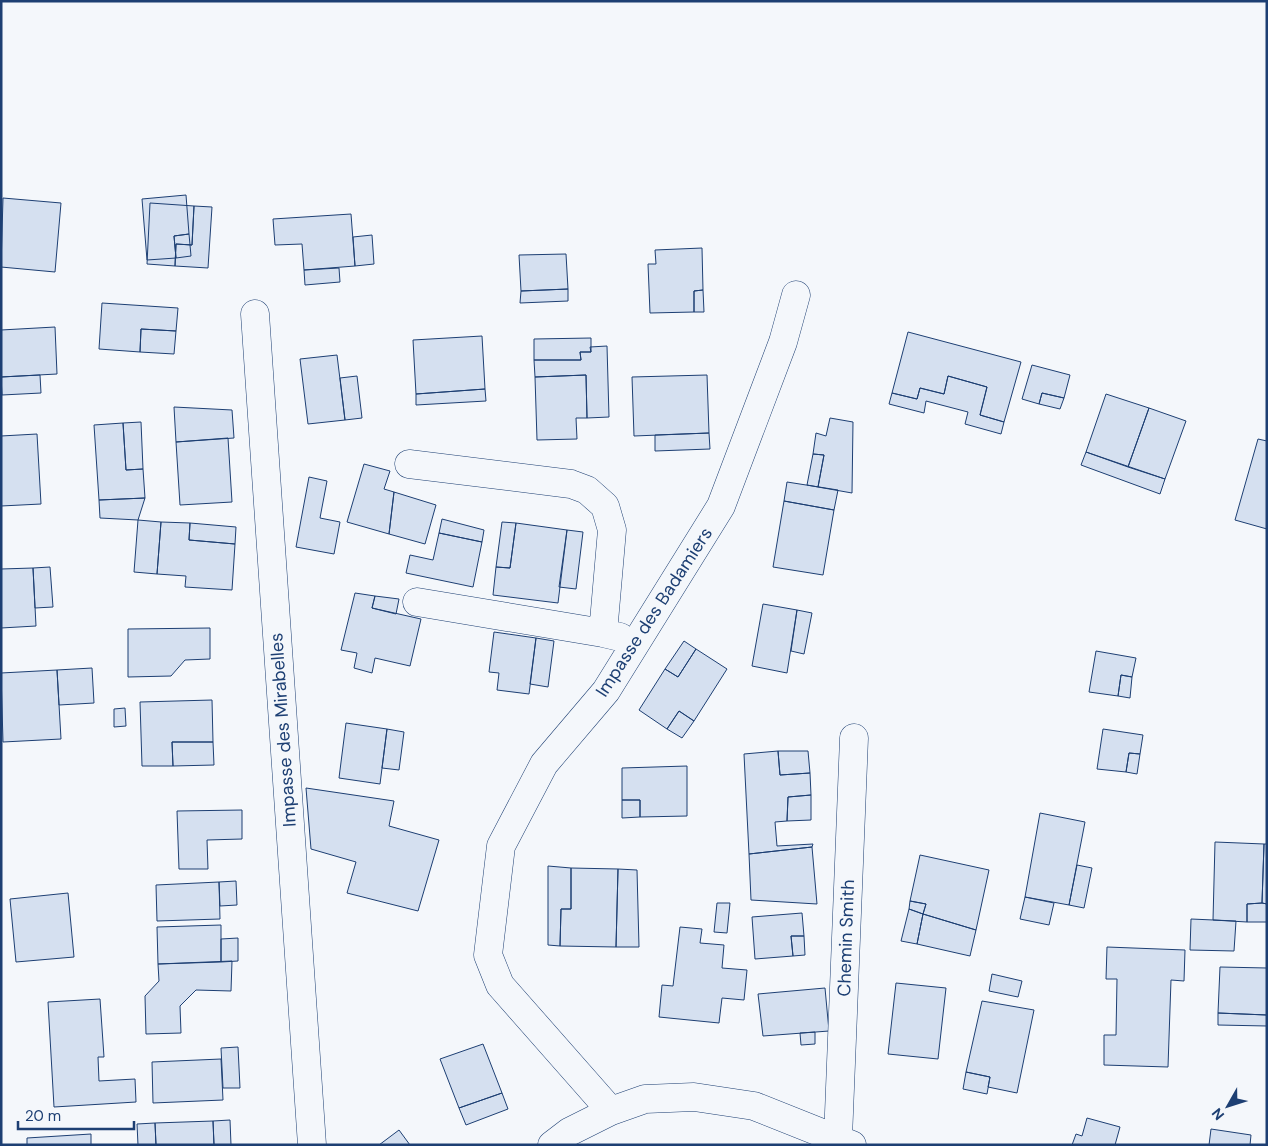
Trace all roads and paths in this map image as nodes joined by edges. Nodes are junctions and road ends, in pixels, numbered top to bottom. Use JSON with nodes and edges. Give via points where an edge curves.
{"nodes":[{"id":1,"x":796,"y":295,"type":"dead end"},
{"id":2,"x":254,"y":314,"type":"dead end"},
{"id":3,"x":409,"y":464,"type":"dead end"},
{"id":4,"x":417,"y":602,"type":"dead end"},
{"id":5,"x":603,"y":633,"type":"junction"},
{"id":6,"x":636,"y":642,"type":"junction"},
{"id":7,"x":854,"y":738,"type":"dead end"},
{"id":8,"x":611,"y":1110,"type":"junction"},
{"id":9,"x":845,"y":1142,"type":"edge"},
{"id":10,"x":312,"y":1145,"type":"edge"},
{"id":11,"x":552,"y":1145,"type":"edge"}],
"edges":[{"from":1,"to":6,"type":"street","name":"Impasse des Badamiers","via":[[783,342],[721,506]]},
{"from":2,"to":10,"type":"street","name":"Impasse des Mirabelles"},
{"from":3,"to":5,"type":"street","via":[[571,484],[587,490],[605,506],[612,530]]},
{"from":4,"to":5,"type":"street"},
{"from":5,"to":6,"type":"street"},
{"from":6,"to":8,"type":"street","name":"Impasse des Badamiers","via":[[606,691],[544,764],[501,846],[488,955],[500,985]]},
{"from":7,"to":9,"type":"street","name":"Chemin Smith"},
{"from":8,"to":9,"type":"street","via":[[645,1099],[694,1097],[754,1106]]},
{"from":8,"to":11,"type":"street","via":[[569,1132]]}]}
